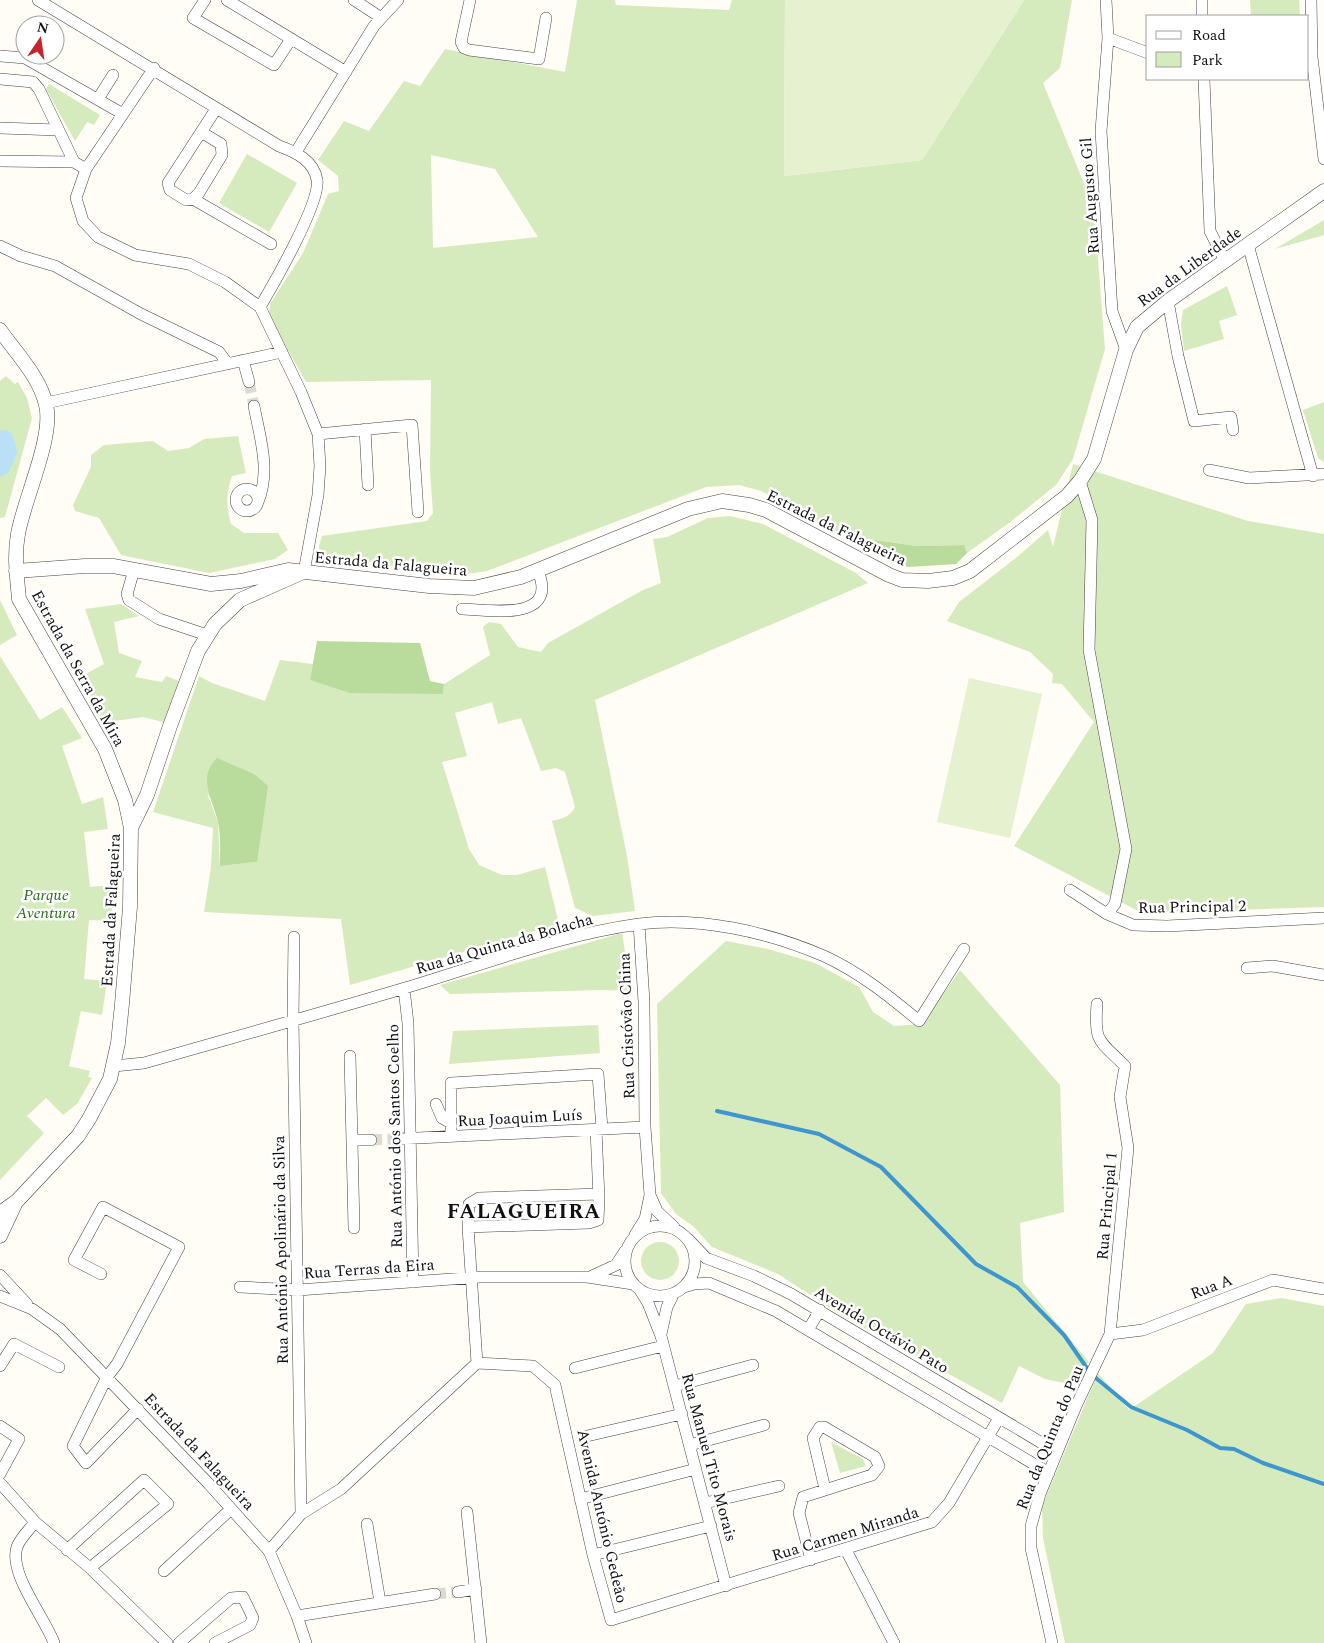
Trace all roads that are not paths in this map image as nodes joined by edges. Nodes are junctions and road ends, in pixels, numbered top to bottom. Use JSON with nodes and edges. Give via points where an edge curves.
{"nodes":[{"id":1,"x":38,"y":0,"type":"edge"},
{"id":2,"x":205,"y":0,"type":"edge"},
{"id":3,"x":227,"y":0,"type":"edge"},
{"id":4,"x":354,"y":0,"type":"edge"},
{"id":5,"x":398,"y":0,"type":"edge"},
{"id":6,"x":470,"y":0,"type":"edge"},
{"id":7,"x":1106,"y":0,"type":"edge"},
{"id":8,"x":1202,"y":0,"type":"edge"},
{"id":9,"x":1311,"y":0,"type":"edge"},
{"id":10,"x":1202,"y":15,"type":"edge"},
{"id":11,"x":380,"y":17,"type":"junction"},
{"id":12,"x":546,"y":18,"type":"dead end"},
{"id":13,"x":1108,"y":38,"type":"junction"},
{"id":14,"x":290,"y":39,"type":"junction"},
{"id":15,"x":1146,"y":53,"type":"edge"},
{"id":16,"x":0,"y":56,"type":"edge"},
{"id":17,"x":154,"y":68,"type":"junction"},
{"id":18,"x":346,"y":72,"type":"junction"},
{"id":19,"x":113,"y":75,"type":"dead end"},
{"id":20,"x":0,"y":79,"type":"edge"},
{"id":21,"x":1204,"y":80,"type":"edge"},
{"id":22,"x":98,"y":99,"type":"junction"},
{"id":23,"x":216,"y":109,"type":"junction"},
{"id":24,"x":123,"y":114,"type":"junction"},
{"id":25,"x":0,"y":128,"type":"edge"},
{"id":26,"x":58,"y":130,"type":"junction"},
{"id":27,"x":201,"y":132,"type":"junction"},
{"id":28,"x":296,"y":152,"type":"junction"},
{"id":29,"x":1324,"y":158,"type":"edge"},
{"id":30,"x":0,"y":161,"type":"edge"},
{"id":31,"x":74,"y":162,"type":"junction"},
{"id":32,"x":86,"y":169,"type":"junction"},
{"id":33,"x":1324,"y":191,"type":"edge"},
{"id":34,"x":193,"y":199,"type":"junction"},
{"id":35,"x":270,"y":244,"type":"dead end"},
{"id":36,"x":1248,"y":245,"type":"junction"},
{"id":37,"x":0,"y":246,"type":"edge"},
{"id":38,"x":1225,"y":261,"type":"junction"},
{"id":39,"x":1168,"y":301,"type":"junction"},
{"id":40,"x":260,"y":307,"type":"junction"},
{"id":41,"x":0,"y":330,"type":"edge"},
{"id":42,"x":1126,"y":350,"type":"junction"},
{"id":43,"x":282,"y":352,"type":"junction"},
{"id":44,"x":243,"y":360,"type":"junction"},
{"id":45,"x":228,"y":364,"type":"junction"},
{"id":46,"x":249,"y":382,"type":"tunnel mouth"},
{"id":47,"x":46,"y":403,"type":"junction"},
{"id":48,"x":254,"y":406,"type":"tunnel mouth"},
{"id":49,"x":365,"y":429,"type":"junction"},
{"id":50,"x":1233,"y":430,"type":"dead end"},
{"id":51,"x":318,"y":434,"type":"junction"},
{"id":52,"x":1209,"y":470,"type":"dead end"},
{"id":53,"x":1318,"y":475,"type":"edge"},
{"id":54,"x":1080,"y":481,"type":"junction"},
{"id":55,"x":368,"y":485,"type":"dead end"},
{"id":56,"x":258,"y":502,"type":"dead end"},
{"id":57,"x":418,"y":512,"type":"dead end"},
{"id":58,"x":134,"y":570,"type":"junction"},
{"id":59,"x":16,"y":571,"type":"junction"},
{"id":60,"x":538,"y":571,"type":"junction"},
{"id":61,"x":304,"y":572,"type":"junction"},
{"id":62,"x":241,"y":581,"type":"junction"},
{"id":63,"x":245,"y":597,"type":"junction"},
{"id":64,"x":462,"y":608,"type":"dead end"},
{"id":65,"x":207,"y":635,"type":"junction"},
{"id":66,"x":132,"y":828,"type":"junction"},
{"id":67,"x":1070,"y":890,"type":"dead end"},
{"id":68,"x":1107,"y":914,"type":"junction"},
{"id":69,"x":1324,"y":918,"type":"edge"},
{"id":70,"x":638,"y":924,"type":"junction"},
{"id":71,"x":294,"y":937,"type":"dead end"},
{"id":72,"x":964,"y":949,"type":"dead end"},
{"id":73,"x":1247,"y":968,"type":"dead end"},
{"id":74,"x":1324,"y":975,"type":"edge"},
{"id":75,"x":404,"y":989,"type":"junction"},
{"id":76,"x":1097,"y":1004,"type":"dead end"},
{"id":77,"x":292,"y":1020,"type":"junction"},
{"id":78,"x":350,"y":1056,"type":"dead end"},
{"id":79,"x":114,"y":1066,"type":"junction"},
{"id":80,"x":436,"y":1104,"type":"dead end"},
{"id":81,"x":451,"y":1123,"type":"junction"},
{"id":82,"x":645,"y":1126,"type":"junction"},
{"id":83,"x":599,"y":1129,"type":"junction"},
{"id":84,"x":451,"y":1136,"type":"junction"},
{"id":85,"x":410,"y":1138,"type":"junction"},
{"id":86,"x":397,"y":1139,"type":"tunnel mouth"},
{"id":87,"x":353,"y":1140,"type":"junction"},
{"id":88,"x":371,"y":1140,"type":"tunnel mouth"},
{"id":89,"x":599,"y":1194,"type":"junction"},
{"id":90,"x":650,"y":1196,"type":"junction"},
{"id":91,"x":17,"y":1201,"type":"junction"},
{"id":92,"x":0,"y":1213,"type":"edge"},
{"id":93,"x":468,"y":1227,"type":"junction"},
{"id":94,"x":354,"y":1228,"type":"dead end"},
{"id":95,"x":679,"y":1231,"type":"junction"},
{"id":96,"x":0,"y":1236,"type":"edge"},
{"id":97,"x":688,"y":1239,"type":"junction"},
{"id":98,"x":632,"y":1240,"type":"junction"},
{"id":99,"x":100,"y":1274,"type":"dead end"},
{"id":100,"x":0,"y":1275,"type":"edge"},
{"id":101,"x":587,"y":1277,"type":"junction"},
{"id":102,"x":471,"y":1278,"type":"junction"},
{"id":103,"x":413,"y":1282,"type":"junction"},
{"id":104,"x":240,"y":1287,"type":"dead end"},
{"id":105,"x":637,"y":1287,"type":"junction"},
{"id":106,"x":1324,"y":1289,"type":"edge"},
{"id":107,"x":298,"y":1290,"type":"junction"},
{"id":108,"x":679,"y":1290,"type":"junction"},
{"id":109,"x":0,"y":1296,"type":"edge"},
{"id":110,"x":32,"y":1308,"type":"junction"},
{"id":111,"x":820,"y":1310,"type":"junction"},
{"id":112,"x":808,"y":1330,"type":"junction"},
{"id":113,"x":1110,"y":1334,"type":"junction"},
{"id":114,"x":662,"y":1341,"type":"junction"},
{"id":115,"x":477,"y":1363,"type":"junction"},
{"id":116,"x":753,"y":1365,"type":"dead end"},
{"id":117,"x":0,"y":1366,"type":"edge"},
{"id":118,"x":59,"y":1367,"type":"dead end"},
{"id":119,"x":575,"y":1368,"type":"dead end"},
{"id":120,"x":107,"y":1377,"type":"junction"},
{"id":121,"x":675,"y":1386,"type":"junction"},
{"id":122,"x":138,"y":1409,"type":"junction"},
{"id":123,"x":682,"y":1414,"type":"junction"},
{"id":124,"x":999,"y":1418,"type":"junction"},
{"id":125,"x":764,"y":1425,"type":"dead end"},
{"id":126,"x":0,"y":1426,"type":"edge"},
{"id":127,"x":587,"y":1436,"type":"dead end"},
{"id":128,"x":988,"y":1438,"type":"junction"},
{"id":129,"x":690,"y":1445,"type":"junction"},
{"id":130,"x":1057,"y":1452,"type":"junction"},
{"id":131,"x":696,"y":1469,"type":"junction"},
{"id":132,"x":1049,"y":1473,"type":"junction"},
{"id":133,"x":0,"y":1474,"type":"edge"},
{"id":134,"x":0,"y":1483,"type":"edge"},
{"id":135,"x":779,"y":1486,"type":"dead end"},
{"id":136,"x":825,"y":1489,"type":"junction"},
{"id":137,"x":580,"y":1499,"type":"junction"},
{"id":138,"x":705,"y":1503,"type":"junction"},
{"id":139,"x":231,"y":1508,"type":"junction"},
{"id":140,"x":467,"y":1512,"type":"dead end"},
{"id":141,"x":300,"y":1514,"type":"junction"},
{"id":142,"x":36,"y":1522,"type":"junction"},
{"id":143,"x":367,"y":1524,"type":"dead end"},
{"id":144,"x":711,"y":1526,"type":"junction"},
{"id":145,"x":67,"y":1550,"type":"junction"},
{"id":146,"x":846,"y":1550,"type":"junction"},
{"id":147,"x":269,"y":1551,"type":"junction"},
{"id":148,"x":593,"y":1555,"type":"junction"},
{"id":149,"x":811,"y":1560,"type":"junction"},
{"id":150,"x":90,"y":1568,"type":"junction"},
{"id":151,"x":164,"y":1571,"type":"dead end"},
{"id":152,"x":726,"y":1586,"type":"junction"},
{"id":153,"x":476,"y":1590,"type":"junction"},
{"id":154,"x":458,"y":1592,"type":"tunnel mouth"},
{"id":155,"x":436,"y":1594,"type":"tunnel mouth"},
{"id":156,"x":380,"y":1602,"type":"junction"},
{"id":157,"x":297,"y":1616,"type":"junction"},
{"id":158,"x":54,"y":1643,"type":"edge"},
{"id":159,"x":167,"y":1643,"type":"edge"},
{"id":160,"x":179,"y":1643,"type":"edge"},
{"id":161,"x":215,"y":1643,"type":"edge"},
{"id":162,"x":306,"y":1643,"type":"edge"},
{"id":163,"x":481,"y":1643,"type":"edge"},
{"id":164,"x":894,"y":1643,"type":"edge"},
{"id":165,"x":1052,"y":1643,"type":"edge"}],
"edges":[{"from":1,"to":17,"type":"street"},
{"from":2,"to":14,"type":"street","via":[[194,18],[274,65]]},
{"from":3,"to":14,"type":"street"},
{"from":4,"to":11,"type":"street"},
{"from":5,"to":11,"type":"street"},
{"from":6,"to":12,"type":"street","via":[[461,42],[469,50],[539,59]]},
{"from":7,"to":13,"type":"street","name":"Rua Augusto Gil"},
{"from":8,"to":10,"type":"street"},
{"from":9,"to":29,"type":"street","via":[[1312,57]]},
{"from":11,"to":18,"type":"street"},
{"from":13,"to":15,"type":"street"},
{"from":13,"to":42,"type":"street","name":"Rua Augusto Gil","via":[[1102,130],[1112,311]]},
{"from":14,"to":18,"type":"street"},
{"from":16,"to":22,"type":"street","via":[[25,58]]},
{"from":17,"to":23,"type":"street"},
{"from":17,"to":24,"type":"street"},
{"from":18,"to":28,"type":"street"},
{"from":19,"to":22,"type":"street"},
{"from":20,"to":26,"type":"street","via":[[33,82]]},
{"from":21,"to":38,"type":"street","via":[[1210,231]]},
{"from":22,"to":24,"type":"street"},
{"from":23,"to":27,"type":"street"},
{"from":23,"to":28,"type":"street","via":[[279,146]]},
{"from":24,"to":32,"type":"street"},
{"from":25,"to":26,"type":"street"},
{"from":26,"to":31,"type":"street"},
{"from":27,"to":34,"type":"street","via":[[221,144],[222,156]]},
{"from":27,"to":34,"type":"street","via":[[168,183],[170,190],[186,200]]},
{"from":28,"to":40,"type":"street","via":[[310,164],[318,187],[290,254]]},
{"from":30,"to":31,"type":"street"},
{"from":31,"to":32,"type":"street"},
{"from":32,"to":40,"type":"street","via":[[76,198],[83,221],[98,236],[135,255],[189,264],[225,282]]},
{"from":33,"to":36,"type":"street","name":"Rua da Liberdade"},
{"from":34,"to":35,"type":"street"},
{"from":36,"to":38,"type":"street","name":"Rua da Liberdade"},
{"from":36,"to":53,"type":"street"},
{"from":37,"to":45,"type":"street","via":[[55,266],[141,314],[219,352]]},
{"from":38,"to":39,"type":"street","name":"Rua da Liberdade"},
{"from":39,"to":42,"type":"street","name":"Rua da Liberdade","via":[[1137,327]]},
{"from":39,"to":50,"type":"street","via":[[1194,422],[1231,417]]},
{"from":40,"to":43,"type":"street"},
{"from":41,"to":47,"type":"street","name":"Estrada da Serra da Mira","via":[[37,384]]},
{"from":42,"to":54,"type":"street","name":"Rua da Liberdade","via":[[1094,459]]},
{"from":43,"to":44,"type":"street"},
{"from":43,"to":51,"type":"street"},
{"from":44,"to":45,"type":"street"},
{"from":44,"to":46,"type":"street"},
{"from":45,"to":47,"type":"street"},
{"from":47,"to":59,"type":"street","name":"Estrada da Serra da Mira","via":[[48,425],[18,534]]},
{"from":48,"to":56,"type":"street","via":[[265,463],[264,487]]},
{"from":49,"to":51,"type":"street"},
{"from":49,"to":55,"type":"street"},
{"from":49,"to":57,"type":"street","via":[[412,425]]},
{"from":51,"to":61,"type":"street","via":[[318,495]]},
{"from":52,"to":53,"type":"street","via":[[1249,478]]},
{"from":54,"to":60,"type":"street","name":"Estrada da Falagueira","via":[[1052,509],[970,571],[940,580],[915,582],[889,575],[766,510],[722,501],[662,518]]},
{"from":54,"to":68,"type":"street","via":[[1092,520],[1089,650],[1126,849],[1115,904]]},
{"from":58,"to":59,"type":"street","via":[[85,566]]},
{"from":58,"to":62,"type":"street","via":[[211,584]]},
{"from":58,"to":65,"type":"street","via":[[127,594],[129,600],[159,619]]},
{"from":59,"to":66,"type":"street","name":"Estrada da Serra da Mira","via":[[19,599],[105,749]]},
{"from":60,"to":61,"type":"street","name":"Estrada da Falagueira","via":[[505,582],[460,588]]},
{"from":60,"to":64,"type":"street","via":[[542,593],[531,606],[518,611]]},
{"from":61,"to":62,"type":"street","via":[[282,570]]},
{"from":61,"to":63,"type":"street","name":"Estrada da Falagueira"},
{"from":62,"to":63,"type":"street","via":[[246,589]]},
{"from":63,"to":65,"type":"street","name":"Estrada da Falagueira","via":[[223,615]]},
{"from":65,"to":66,"type":"street","name":"Estrada da Falagueira","via":[[183,689],[147,795]]},
{"from":66,"to":79,"type":"street","name":"Estrada da Falagueira","via":[[130,907]]},
{"from":67,"to":68,"type":"street","name":"Rua Principal 2"},
{"from":68,"to":69,"type":"street","name":"Rua Principal 2","via":[[1133,925],[1166,926]]},
{"from":70,"to":72,"type":"street","name":"Rua da Quinta da Bolacha","via":[[713,926],[824,956],[857,974],[919,1021]]},
{"from":70,"to":75,"type":"street","name":"Rua da Quinta da Bolacha","via":[[535,948]]},
{"from":70,"to":82,"type":"street","name":"Rua Cristóvão China","via":[[644,1002]]},
{"from":71,"to":77,"type":"street","name":"Rua António Apolinário da Silva"},
{"from":73,"to":74,"type":"street","via":[[1273,966]]},
{"from":75,"to":77,"type":"street","name":"Rua da Quinta da Bolacha"},
{"from":75,"to":85,"type":"street","name":"Rua António dos Santos Coelho","via":[[408,1023]]},
{"from":76,"to":113,"type":"street","name":"Rua Principal 1","via":[[1097,1036],[1125,1066],[1120,1097],[1128,1148]]},
{"from":77,"to":79,"type":"street","name":"Rua da Quinta da Bolacha","via":[[144,1063]]},
{"from":77,"to":107,"type":"street","name":"Rua António Apolinário da Silva"},
{"from":78,"to":87,"type":"street"},
{"from":79,"to":91,"type":"street","name":"Estrada da Falagueira","via":[[105,1091],[78,1136]]},
{"from":80,"to":81,"type":"street","via":[[442,1118]]},
{"from":81,"to":83,"type":"street","via":[[451,1083],[598,1074]]},
{"from":81,"to":84,"type":"street"},
{"from":82,"to":83,"type":"street","name":"Rua Joaquim Luís"},
{"from":82,"to":90,"type":"street","name":"Rua Cristóvão China"},
{"from":83,"to":84,"type":"street","name":"Rua Joaquim Luís"},
{"from":83,"to":89,"type":"street"},
{"from":84,"to":85,"type":"street","name":"Rua Joaquim Luís"},
{"from":85,"to":86,"type":"street","name":"Rua Joaquim Luís"},
{"from":85,"to":103,"type":"street","name":"Rua António dos Santos Coelho"},
{"from":87,"to":88,"type":"street"},
{"from":87,"to":94,"type":"street"},
{"from":89,"to":93,"type":"street","via":[[479,1198],[468,1204]]},
{"from":89,"to":93,"type":"street","via":[[598,1220],[589,1223]]},
{"from":90,"to":95,"type":"street","via":[[665,1221]]},
{"from":90,"to":98,"type":"street","via":[[645,1219]]},
{"from":91,"to":92,"type":"street","name":"Estrada da Falagueira"},
{"from":91,"to":96,"type":"street","name":"Estrada da Falagueira"},
{"from":93,"to":102,"type":"street"},
{"from":95,"to":97,"type":"street"},
{"from":95,"to":98,"type":"street","via":[[656,1225]]},
{"from":97,"to":108,"type":"street","via":[[696,1264],[692,1277]]},
{"from":97,"to":111,"type":"street","name":"Avenida Octávio Pato","via":[[706,1258],[770,1283]]},
{"from":98,"to":101,"type":"street","via":[[616,1265]]},
{"from":98,"to":105,"type":"street","via":[[625,1265]]},
{"from":99,"to":120,"type":"street","via":[[74,1260],[103,1207],[179,1247]]},
{"from":100,"to":110,"type":"street","name":"Estrada da Falagueira"},
{"from":101,"to":102,"type":"street","name":"Rua Terras da Eira"},
{"from":101,"to":105,"type":"street"},
{"from":102,"to":103,"type":"street","name":"Rua Terras da Eira"},
{"from":102,"to":115,"type":"street"},
{"from":103,"to":107,"type":"street","name":"Rua Terras da Eira"},
{"from":104,"to":107,"type":"street","name":"Rua Terras da Eira"},
{"from":105,"to":108,"type":"street","via":[[651,1295],[663,1296]]},
{"from":105,"to":114,"type":"street","name":"Rua Manuel Tito Morais","via":[[648,1303]]},
{"from":106,"to":113,"type":"street","name":"Rua A","via":[[1273,1280],[1143,1330]]},
{"from":107,"to":141,"type":"street","name":"Rua António Apolinário da Silva"},
{"from":108,"to":112,"type":"street","via":[[702,1283],[715,1285],[776,1311]]},
{"from":108,"to":114,"type":"street","name":"Rua Manuel Tito Morais","via":[[665,1315]]},
{"from":109,"to":110,"type":"street","name":"Estrada da Falagueira"},
{"from":110,"to":120,"type":"street","name":"Estrada da Falagueira","via":[[60,1329]]},
{"from":111,"to":112,"type":"street"},
{"from":111,"to":124,"type":"street","name":"Avenida Octávio Pato"},
{"from":112,"to":128,"type":"street"},
{"from":113,"to":130,"type":"street","name":"Rua da Quinta do Pau"},
{"from":114,"to":119,"type":"street"},
{"from":114,"to":121,"type":"street","name":"Rua Manuel Tito Morais"},
{"from":115,"to":137,"type":"street","name":"Avenida António Gedeão","via":[[533,1366],[556,1384]]},
{"from":115,"to":141,"type":"street","via":[[341,1489]]},
{"from":116,"to":121,"type":"street"},
{"from":117,"to":118,"type":"street","via":[[14,1344]]},
{"from":120,"to":122,"type":"street","name":"Estrada da Falagueira"},
{"from":120,"to":122,"type":"street","via":[[73,1446],[86,1463]]},
{"from":121,"to":123,"type":"street","name":"Rua Manuel Tito Morais"},
{"from":122,"to":139,"type":"street","name":"Estrada da Falagueira"},
{"from":123,"to":127,"type":"street"},
{"from":123,"to":129,"type":"street","name":"Rua Manuel Tito Morais"},
{"from":124,"to":128,"type":"street","name":"Rua Carmen Miranda"},
{"from":124,"to":130,"type":"street","name":"Avenida Octávio Pato"},
{"from":125,"to":129,"type":"street"},
{"from":126,"to":133,"type":"street","via":[[19,1439]]},
{"from":128,"to":132,"type":"street"},
{"from":128,"to":146,"type":"street","name":"Rua Carmen Miranda","via":[[937,1518],[925,1526]]},
{"from":129,"to":131,"type":"street","name":"Rua Manuel Tito Morais"},
{"from":130,"to":132,"type":"street","name":"Rua da Quinta do Pau"},
{"from":131,"to":137,"type":"street"},
{"from":131,"to":138,"type":"street","name":"Rua Manuel Tito Morais"},
{"from":132,"to":165,"type":"street","name":"Rua da Quinta do Pau","via":[[1034,1514],[1030,1537]]},
{"from":134,"to":142,"type":"street"},
{"from":135,"to":138,"type":"street"},
{"from":136,"to":136,"type":"street","via":[[812,1438],[820,1427],[875,1456],[879,1466],[872,1475]]},
{"from":136,"to":149,"type":"street","via":[[803,1496],[799,1506]]},
{"from":137,"to":148,"type":"street","name":"Avenida António Gedeão"},
{"from":138,"to":144,"type":"street","name":"Rua Manuel Tito Morais"},
{"from":139,"to":147,"type":"street","name":"Estrada da Falagueira"},
{"from":139,"to":151,"type":"street"},
{"from":140,"to":153,"type":"street"},
{"from":141,"to":147,"type":"street"},
{"from":142,"to":145,"type":"street"},
{"from":142,"to":158,"type":"street","via":[[17,1546],[15,1558],[19,1575]]},
{"from":143,"to":156,"type":"street"},
{"from":144,"to":148,"type":"street"},
{"from":144,"to":152,"type":"street","name":"Rua Manuel Tito Morais"},
{"from":145,"to":150,"type":"street"},
{"from":145,"to":150,"type":"street","via":[[144,1480],[168,1504]]},
{"from":146,"to":149,"type":"street","name":"Rua Carmen Miranda"},
{"from":146,"to":164,"type":"street"},
{"from":147,"to":157,"type":"street","name":"Estrada da Falagueira"},
{"from":148,"to":152,"type":"street","name":"Avenida António Gedeão","via":[[611,1620]]},
{"from":149,"to":152,"type":"street","name":"Rua Carmen Miranda"},
{"from":150,"to":159,"type":"street"},
{"from":153,"to":154,"type":"street"},
{"from":153,"to":163,"type":"street"},
{"from":155,"to":156,"type":"street"},
{"from":156,"to":157,"type":"street"},
{"from":157,"to":162,"type":"street","name":"Estrada da Falagueira"},
{"from":160,"to":161,"type":"street","via":[[231,1598],[243,1597],[253,1618],[250,1625]]}]}
